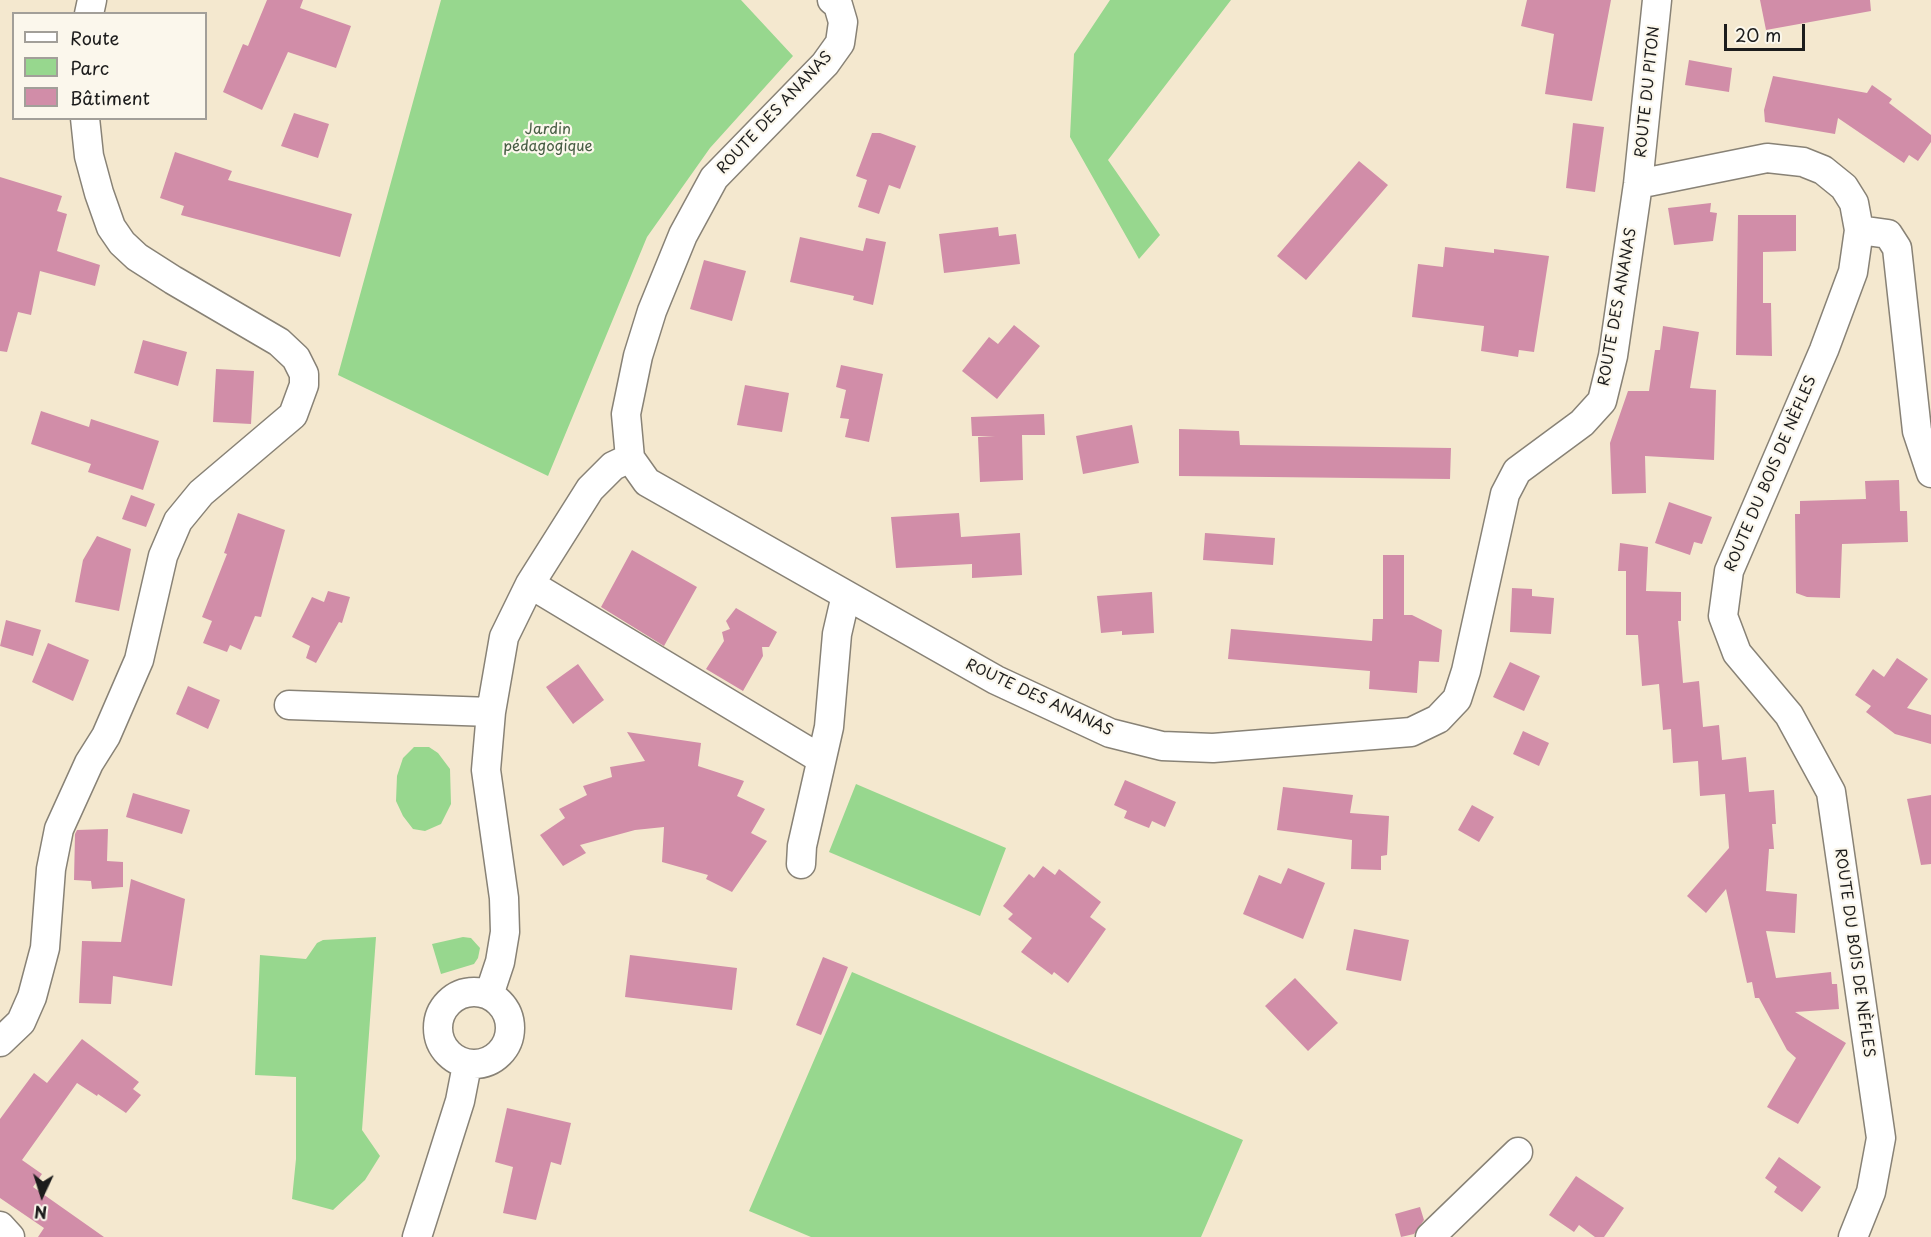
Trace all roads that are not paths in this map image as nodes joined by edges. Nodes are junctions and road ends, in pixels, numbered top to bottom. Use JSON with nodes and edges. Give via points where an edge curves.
{"nodes":[{"id":1,"x":832,"y":0,"type":"edge"},
{"id":2,"x":1657,"y":0,"type":"edge"},
{"id":3,"x":85,"y":120,"type":"edge"},
{"id":4,"x":1638,"y":184,"type":"junction"},
{"id":5,"x":1859,"y":230,"type":"junction"},
{"id":6,"x":630,"y":458,"type":"junction"},
{"id":7,"x":1931,"y":473,"type":"edge"},
{"id":8,"x":530,"y":584,"type":"junction"},
{"id":9,"x":846,"y":595,"type":"junction"},
{"id":10,"x":289,"y":705,"type":"dead end"},
{"id":11,"x":491,"y":712,"type":"junction"},
{"id":12,"x":821,"y":759,"type":"junction"},
{"id":13,"x":801,"y":864,"type":"dead end"},
{"id":14,"x":489,"y":995,"type":"junction"},
{"id":15,"x":0,"y":1042,"type":"edge"},
{"id":16,"x":467,"y":1065,"type":"junction"},
{"id":17,"x":1518,"y":1152,"type":"dead end"},
{"id":18,"x":0,"y":1226,"type":"edge"},
{"id":19,"x":10,"y":1237,"type":"edge"},
{"id":20,"x":417,"y":1237,"type":"edge"},
{"id":21,"x":1430,"y":1237,"type":"edge"},
{"id":22,"x":1853,"y":1237,"type":"edge"}],
"edges":[{"from":1,"to":6,"type":"street","name":"ROUTE DES ANANAS","via":[[838,5],[843,22],[840,43],[825,64],[714,178],[683,235],[638,356],[627,414]]},
{"from":2,"to":4,"type":"street","name":"ROUTE DU PITON"},
{"from":3,"to":15,"type":"street","via":[[99,193],[111,227],[122,243],[173,280],[279,342],[296,358],[304,374],[304,385],[293,415],[201,493],[178,521],[163,556],[139,660],[59,829],[51,869],[45,948],[32,997],[21,1022]]},
{"from":4,"to":5,"type":"street","name":"ROUTE DU BOIS DE NÈFLES","via":[[1767,158],[1803,162],[1823,170],[1844,187],[1854,203]]},
{"from":4,"to":9,"type":"street","name":"ROUTE DES ANANAS","via":[[1613,356],[1602,400],[1582,423],[1517,471],[1505,494],[1466,671],[1457,699],[1438,718],[1411,732],[1213,748],[1162,746],[1110,734],[1006,685]]},
{"from":5,"to":7,"type":"street","via":[[1888,234],[1897,248],[1917,431]]},
{"from":5,"to":22,"type":"street","name":"ROUTE DU BOIS DE NÈFLES","via":[[1853,272],[1824,350],[1729,572],[1723,616],[1737,653],[1789,715],[1831,792],[1881,1138],[1871,1192]]},
{"from":6,"to":8,"type":"street","via":[[613,466],[590,489]]},
{"from":6,"to":9,"type":"street","name":"ROUTE DES ANANAS","via":[[647,482]]},
{"from":8,"to":11,"type":"street","via":[[504,637]]},
{"from":8,"to":12,"type":"street"},
{"from":9,"to":12,"type":"street","via":[[837,634],[829,727]]},
{"from":10,"to":11,"type":"street"},
{"from":11,"to":14,"type":"street","via":[[486,770],[505,932]]},
{"from":12,"to":13,"type":"street"},
{"from":14,"to":16,"type":"street","via":[[508,1014],[509,1039],[492,1060]]},
{"from":14,"to":16,"type":"street","via":[[477,992],[456,997],[440,1014],[439,1040],[445,1051]]},
{"from":16,"to":20,"type":"street","via":[[460,1101]]},
{"from":17,"to":21,"type":"street"},
{"from":18,"to":19,"type":"street"}]}
